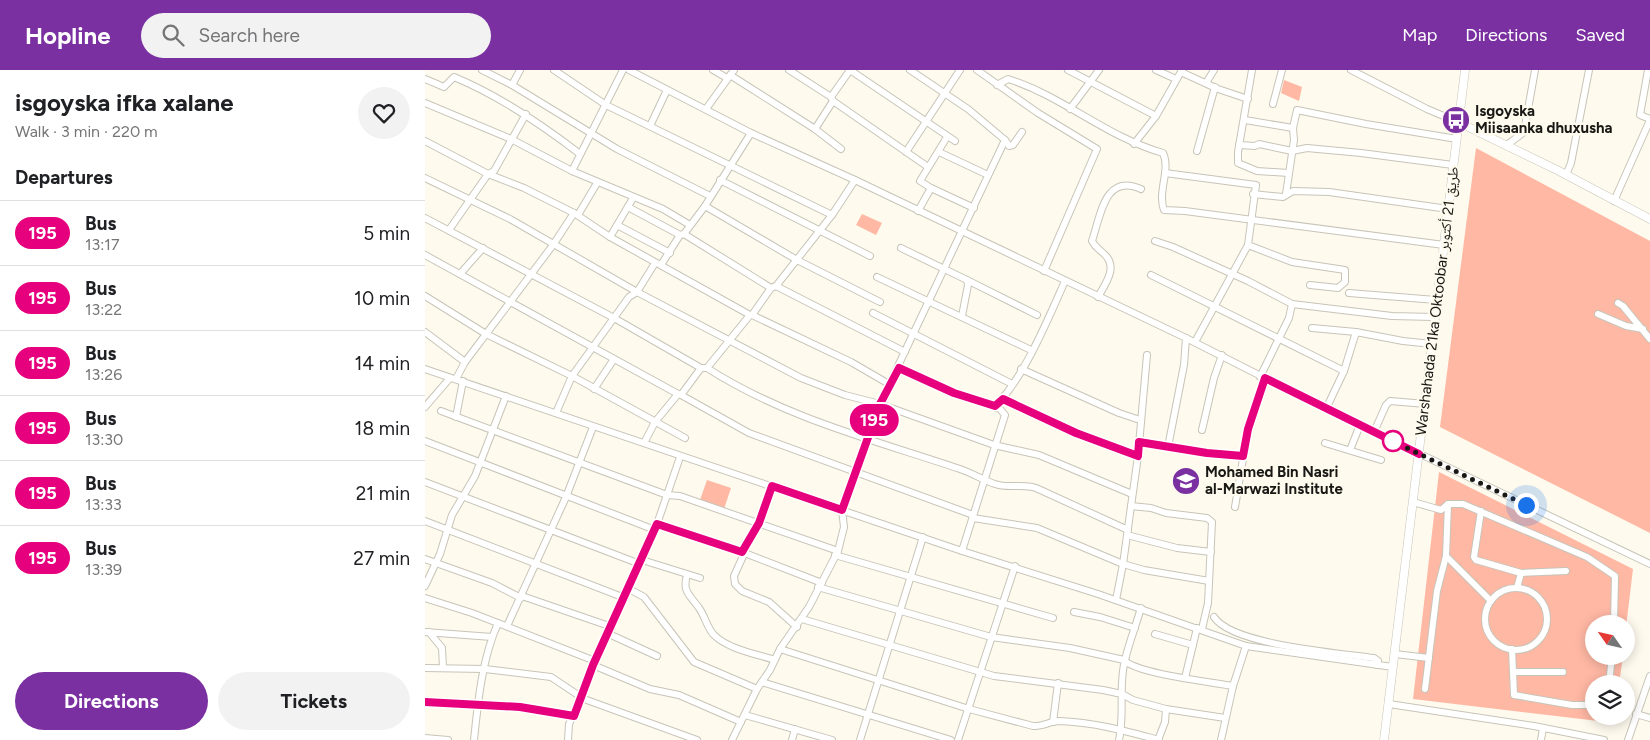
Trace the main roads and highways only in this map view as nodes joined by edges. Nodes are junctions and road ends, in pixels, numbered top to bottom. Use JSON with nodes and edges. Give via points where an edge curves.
{"nodes":[{"id":1,"x":1465,"y":70,"type":"edge"},
{"id":2,"x":1460,"y":123,"type":"junction"},
{"id":3,"x":1649,"y":216,"type":"edge"},
{"id":4,"x":1384,"y":740,"type":"edge"}],
"edges":[{"from":1,"to":2,"type":"main road","name":"Warshahada 21ka Oktoobar طريق 21 أكتوبر"},
{"from":2,"to":3,"type":"main road"},
{"from":2,"to":4,"type":"main road","name":"Warshahada 21ka Oktoobar طريق 21 أكتوبر"}]}
